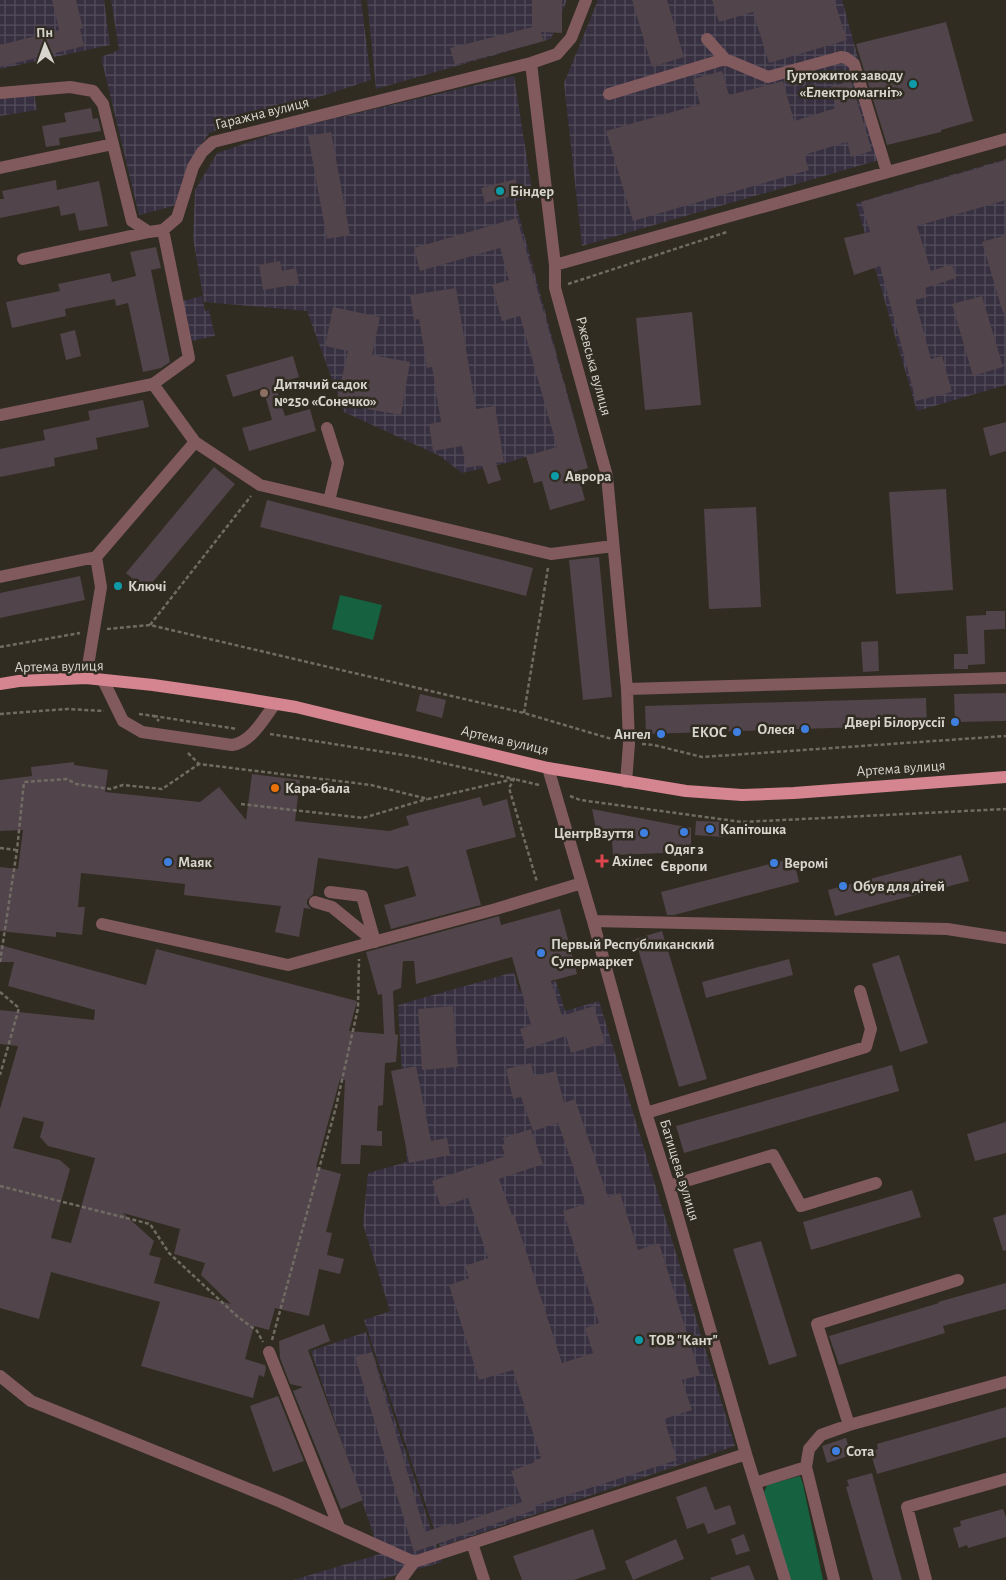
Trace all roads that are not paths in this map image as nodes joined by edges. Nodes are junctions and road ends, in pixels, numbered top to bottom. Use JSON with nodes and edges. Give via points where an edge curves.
{"nodes":[{"id":1,"x":586,"y":0,"type":"edge"},
{"id":2,"x":707,"y":39,"type":"dead end"},
{"id":3,"x":725,"y":59,"type":"junction"},
{"id":4,"x":531,"y":63,"type":"junction"},
{"id":5,"x":0,"y":93,"type":"edge"},
{"id":6,"x":609,"y":94,"type":"dead end"},
{"id":7,"x":1006,"y":139,"type":"edge"},
{"id":8,"x":113,"y":144,"type":"junction"},
{"id":9,"x":0,"y":168,"type":"edge"},
{"id":10,"x":887,"y":172,"type":"junction"},
{"id":11,"x":163,"y":230,"type":"junction"},
{"id":12,"x":149,"y":232,"type":"junction"},
{"id":13,"x":23,"y":259,"type":"dead end"},
{"id":14,"x":555,"y":265,"type":"junction"},
{"id":15,"x":153,"y":384,"type":"junction"},
{"id":16,"x":0,"y":415,"type":"edge"},
{"id":17,"x":327,"y":428,"type":"dead end"},
{"id":18,"x":195,"y":442,"type":"junction"},
{"id":19,"x":329,"y":501,"type":"junction"},
{"id":20,"x":613,"y":546,"type":"junction"},
{"id":21,"x":96,"y":557,"type":"junction"},
{"id":22,"x":0,"y":577,"type":"edge"},
{"id":23,"x":86,"y":678,"type":"junction"},
{"id":24,"x":1006,"y":678,"type":"edge"},
{"id":25,"x":103,"y":680,"type":"junction"},
{"id":26,"x":0,"y":684,"type":"edge"},
{"id":27,"x":627,"y":689,"type":"junction"},
{"id":28,"x":275,"y":704,"type":"junction"},
{"id":29,"x":548,"y":768,"type":"junction"},
{"id":30,"x":1006,"y":777,"type":"edge"},
{"id":31,"x":626,"y":782,"type":"junction"},
{"id":32,"x":582,"y":883,"type":"junction"},
{"id":33,"x":330,"y":892,"type":"dead end"},
{"id":34,"x":315,"y":902,"type":"dead end"},
{"id":35,"x":593,"y":921,"type":"junction"},
{"id":36,"x":102,"y":924,"type":"dead end"},
{"id":37,"x":1006,"y":938,"type":"edge"},
{"id":38,"x":376,"y":942,"type":"junction"},
{"id":39,"x":860,"y":991,"type":"dead end"},
{"id":40,"x":646,"y":1113,"type":"junction"},
{"id":41,"x":876,"y":1183,"type":"dead end"},
{"id":42,"x":669,"y":1186,"type":"junction"},
{"id":43,"x":958,"y":1280,"type":"dead end"},
{"id":44,"x":269,"y":1352,"type":"road end"},
{"id":45,"x":0,"y":1376,"type":"edge"},
{"id":46,"x":1006,"y":1382,"type":"edge"},
{"id":47,"x":848,"y":1425,"type":"junction"},
{"id":48,"x":746,"y":1454,"type":"junction"},
{"id":49,"x":806,"y":1467,"type":"junction"},
{"id":50,"x":1006,"y":1479,"type":"edge"},
{"id":51,"x":755,"y":1483,"type":"junction"},
{"id":52,"x":339,"y":1527,"type":"junction"},
{"id":53,"x":472,"y":1543,"type":"junction"},
{"id":54,"x":414,"y":1562,"type":"junction"},
{"id":55,"x":401,"y":1580,"type":"edge"},
{"id":56,"x":484,"y":1580,"type":"edge"},
{"id":57,"x":785,"y":1580,"type":"edge"},
{"id":58,"x":834,"y":1580,"type":"edge"},
{"id":59,"x":926,"y":1580,"type":"edge"}],
"edges":[{"from":1,"to":4,"type":"street","name":"Гаражна вулиця","via":[[571,38],[557,54]]},
{"from":2,"to":3,"type":"street"},
{"from":3,"to":6,"type":"street"},
{"from":3,"to":10,"type":"street","via":[[768,77],[841,57],[850,61],[854,64]]},
{"from":4,"to":11,"type":"street","name":"Гаражна вулиця","via":[[213,142],[194,166],[177,218]]},
{"from":4,"to":14,"type":"street","name":"Ржевська вулиця"},
{"from":5,"to":8,"type":"street","via":[[70,87],[93,91],[103,104]]},
{"from":7,"to":10,"type":"street"},
{"from":8,"to":9,"type":"street"},
{"from":8,"to":12,"type":"street","via":[[132,221]]},
{"from":10,"to":14,"type":"street"},
{"from":11,"to":12,"type":"street"},
{"from":11,"to":15,"type":"street","via":[[189,358]]},
{"from":12,"to":13,"type":"street"},
{"from":14,"to":20,"type":"street","name":"Ржевська вулиця","via":[[556,288],[607,476]]},
{"from":15,"to":16,"type":"street"},
{"from":15,"to":18,"type":"street"},
{"from":17,"to":19,"type":"street","via":[[338,464]]},
{"from":18,"to":19,"type":"street","via":[[260,485]]},
{"from":18,"to":21,"type":"street"},
{"from":19,"to":20,"type":"street","via":[[551,554]]},
{"from":20,"to":27,"type":"street","name":"Ржевська вулиця"},
{"from":21,"to":22,"type":"street"},
{"from":21,"to":23,"type":"street","via":[[101,586]]},
{"from":23,"to":25,"type":"main road","name":"Артема вулиця"},
{"from":23,"to":26,"type":"main road","name":"Артема вулиця"},
{"from":24,"to":27,"type":"street"},
{"from":25,"to":28,"type":"main road","name":"Артема вулиця","via":[[153,684]]},
{"from":25,"to":28,"type":"street","via":[[123,721],[132,727],[142,732],[232,745],[241,744]]},
{"from":27,"to":31,"type":"street","name":"Ржевська вулиця","via":[[629,744]]},
{"from":28,"to":29,"type":"main road","name":"Артема вулиця"},
{"from":29,"to":31,"type":"main road","name":"Артема вулиця"},
{"from":29,"to":32,"type":"street","name":"Батищева вулиця"},
{"from":30,"to":31,"type":"main road","name":"Артема вулиця","via":[[742,795]]},
{"from":32,"to":35,"type":"street","name":"Батищева вулиця"},
{"from":32,"to":38,"type":"street"},
{"from":33,"to":38,"type":"street","via":[[362,896]]},
{"from":34,"to":38,"type":"street","via":[[332,907]]},
{"from":35,"to":37,"type":"street","via":[[947,930]]},
{"from":35,"to":40,"type":"street","name":"Батищева вулиця"},
{"from":36,"to":38,"type":"street","via":[[288,965]]},
{"from":39,"to":40,"type":"street","via":[[871,1029],[866,1047]]},
{"from":40,"to":42,"type":"street","name":"Батищева вулиця"},
{"from":41,"to":42,"type":"street","via":[[801,1206],[773,1155]]},
{"from":42,"to":48,"type":"street","name":"Батищева вулиця"},
{"from":43,"to":47,"type":"street","via":[[817,1324]]},
{"from":44,"to":52,"type":"street"},
{"from":45,"to":52,"type":"street","via":[[31,1401]]},
{"from":46,"to":47,"type":"street"},
{"from":47,"to":49,"type":"street","via":[[821,1434],[809,1449]]},
{"from":48,"to":51,"type":"street","name":"Батищева вулиця"},
{"from":48,"to":53,"type":"street"},
{"from":49,"to":51,"type":"street"},
{"from":49,"to":58,"type":"street"},
{"from":50,"to":59,"type":"street","via":[[907,1507]]},
{"from":51,"to":57,"type":"street","name":"Батищева вулиця"},
{"from":52,"to":54,"type":"street"},
{"from":53,"to":54,"type":"street"},
{"from":53,"to":56,"type":"street"},
{"from":54,"to":55,"type":"street"}]}
